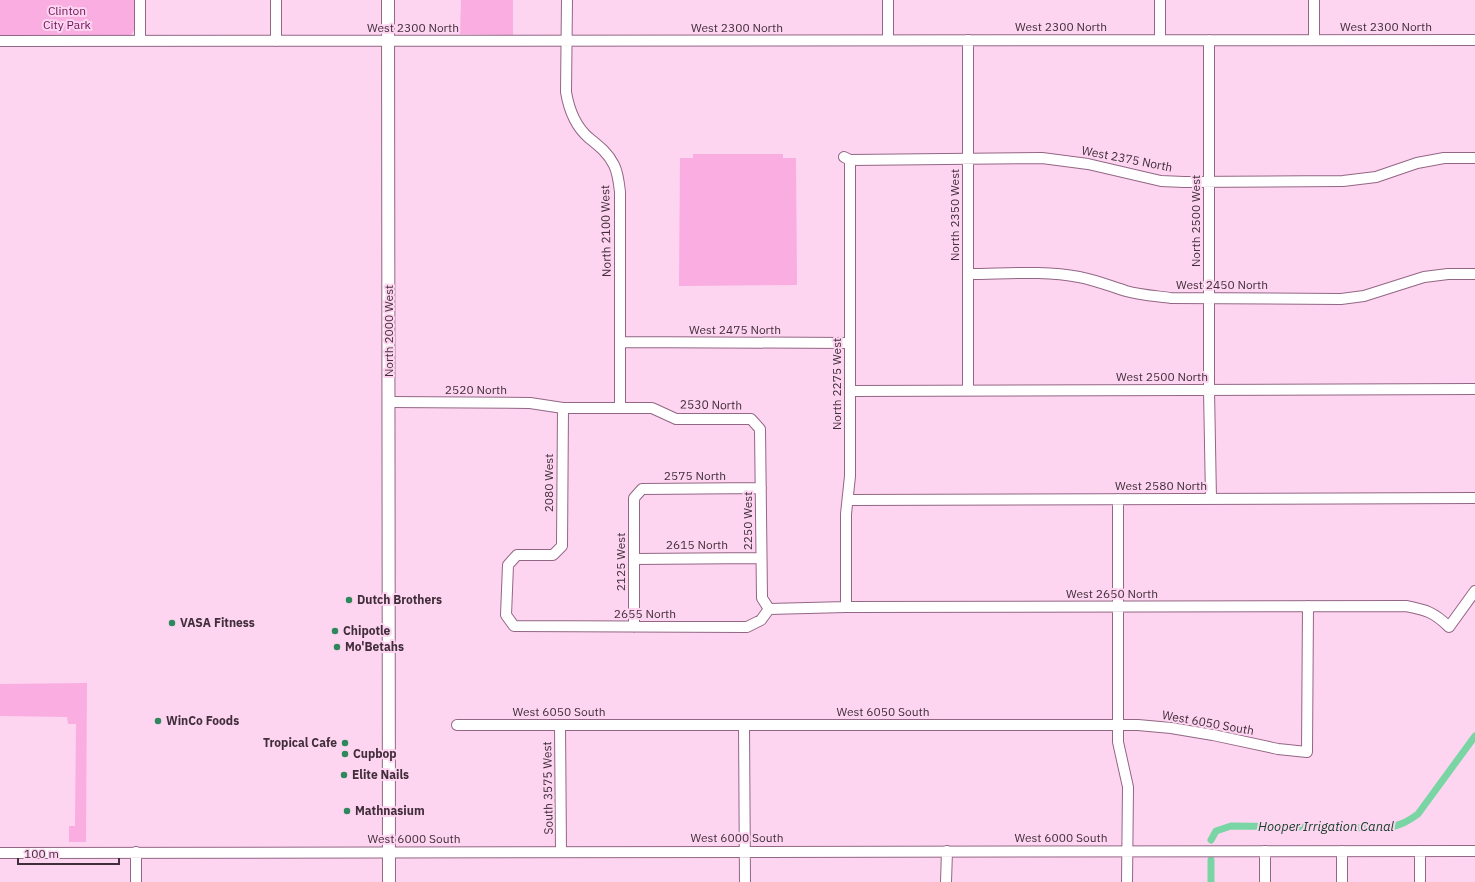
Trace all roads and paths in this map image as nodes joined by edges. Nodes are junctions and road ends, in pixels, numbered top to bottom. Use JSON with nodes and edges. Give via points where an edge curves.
{"nodes":[{"id":1,"x":140,"y":0,"type":"edge"},
{"id":2,"x":276,"y":0,"type":"edge"},
{"id":3,"x":388,"y":0,"type":"edge"},
{"id":4,"x":567,"y":0,"type":"edge"},
{"id":5,"x":888,"y":0,"type":"edge"},
{"id":6,"x":1160,"y":0,"type":"edge"},
{"id":7,"x":1314,"y":0,"type":"edge"},
{"id":8,"x":566,"y":40,"type":"junction"},
{"id":9,"x":888,"y":40,"type":"junction"},
{"id":10,"x":968,"y":40,"type":"junction"},
{"id":11,"x":1160,"y":40,"type":"junction"},
{"id":12,"x":1209,"y":40,"type":"junction"},
{"id":13,"x":1314,"y":40,"type":"junction"},
{"id":14,"x":1475,"y":40,"type":"edge"},
{"id":15,"x":0,"y":41,"type":"edge"},
{"id":16,"x":140,"y":41,"type":"junction"},
{"id":17,"x":276,"y":41,"type":"junction"},
{"id":18,"x":388,"y":41,"type":"junction"},
{"id":19,"x":1475,"y":158,"type":"edge"},
{"id":20,"x":847,"y":159,"type":"joint"},
{"id":21,"x":968,"y":159,"type":"junction"},
{"id":22,"x":1209,"y":182,"type":"junction"},
{"id":23,"x":968,"y":274,"type":"junction"},
{"id":24,"x":1475,"y":274,"type":"edge"},
{"id":25,"x":1209,"y":298,"type":"junction"},
{"id":26,"x":620,"y":342,"type":"junction"},
{"id":27,"x":850,"y":343,"type":"junction"},
{"id":28,"x":1475,"y":389,"type":"edge"},
{"id":29,"x":968,"y":390,"type":"junction"},
{"id":30,"x":1209,"y":390,"type":"junction"},
{"id":31,"x":850,"y":391,"type":"junction"},
{"id":32,"x":389,"y":402,"type":"junction"},
{"id":33,"x":563,"y":408,"type":"junction"},
{"id":34,"x":620,"y":408,"type":"junction"},
{"id":35,"x":760,"y":429,"type":"joint"},
{"id":36,"x":761,"y":488,"type":"junction"},
{"id":37,"x":634,"y":498,"type":"joint"},
{"id":38,"x":1211,"y":498,"type":"junction"},
{"id":39,"x":1475,"y":498,"type":"edge"},
{"id":40,"x":1118,"y":499,"type":"junction"},
{"id":41,"x":848,"y":500,"type":"junction"},
{"id":42,"x":761,"y":558,"type":"junction"},
{"id":43,"x":634,"y":559,"type":"junction"},
{"id":44,"x":1475,"y":591,"type":"edge"},
{"id":45,"x":1308,"y":606,"type":"junction"},
{"id":46,"x":846,"y":607,"type":"junction"},
{"id":47,"x":1118,"y":607,"type":"junction"},
{"id":48,"x":770,"y":609,"type":"junction"},
{"id":49,"x":514,"y":626,"type":"joint"},
{"id":50,"x":634,"y":627,"type":"junction"},
{"id":51,"x":457,"y":725,"type":"dead end"},
{"id":52,"x":560,"y":725,"type":"junction"},
{"id":53,"x":744,"y":725,"type":"junction"},
{"id":54,"x":1118,"y":725,"type":"junction"},
{"id":55,"x":745,"y":851,"type":"junction"},
{"id":56,"x":947,"y":851,"type":"junction"},
{"id":57,"x":1128,"y":851,"type":"junction"},
{"id":58,"x":1266,"y":851,"type":"junction"},
{"id":59,"x":1342,"y":851,"type":"junction"},
{"id":60,"x":1420,"y":851,"type":"junction"},
{"id":61,"x":1475,"y":851,"type":"edge"},
{"id":62,"x":136,"y":852,"type":"junction"},
{"id":63,"x":389,"y":852,"type":"junction"},
{"id":64,"x":561,"y":852,"type":"junction"},
{"id":65,"x":0,"y":853,"type":"edge"},
{"id":66,"x":136,"y":882,"type":"edge"},
{"id":67,"x":389,"y":882,"type":"edge"},
{"id":68,"x":745,"y":882,"type":"edge"},
{"id":69,"x":946,"y":882,"type":"edge"},
{"id":70,"x":1127,"y":882,"type":"edge"},
{"id":71,"x":1265,"y":882,"type":"edge"},
{"id":72,"x":1342,"y":882,"type":"edge"},
{"id":73,"x":1420,"y":882,"type":"edge"}],
"edges":[{"from":1,"to":16,"type":"street"},
{"from":2,"to":17,"type":"street"},
{"from":3,"to":18,"type":"main road","name":"North 2000 West"},
{"from":4,"to":8,"type":"street","name":"North 2100 West"},
{"from":5,"to":9,"type":"street"},
{"from":6,"to":11,"type":"street"},
{"from":7,"to":13,"type":"street"},
{"from":8,"to":9,"type":"street","name":"West 2300 North"},
{"from":8,"to":18,"type":"street","name":"West 2300 North"},
{"from":8,"to":26,"type":"street","name":"North 2100 West","via":[[566,92],[572,117],[579,128],[607,153],[619,178]]},
{"from":9,"to":10,"type":"street","name":"West 2300 North"},
{"from":10,"to":11,"type":"street","name":"West 2300 North"},
{"from":10,"to":21,"type":"street","name":"North 2350 West"},
{"from":11,"to":12,"type":"street","name":"West 2300 North"},
{"from":12,"to":13,"type":"street","name":"West 2300 North"},
{"from":12,"to":22,"type":"street","name":"North 2500 West"},
{"from":13,"to":14,"type":"street","name":"West 2300 North"},
{"from":15,"to":16,"type":"street","name":"West 2300 North"},
{"from":16,"to":17,"type":"street","name":"West 2300 North"},
{"from":17,"to":18,"type":"street","name":"West 2300 North"},
{"from":18,"to":32,"type":"main road","name":"North 2000 West"},
{"from":19,"to":22,"type":"street","name":"West 2375 North","via":[[1444,158],[1417,163],[1376,177],[1343,181]]},
{"from":20,"to":21,"type":"street","name":"West 2375 North"},
{"from":20,"to":27,"type":"street","name":"North 2275 West"},
{"from":21,"to":22,"type":"street","name":"West 2375 North","via":[[1042,158],[1088,164],[1161,181]]},
{"from":21,"to":23,"type":"street","name":"North 2350 West"},
{"from":22,"to":25,"type":"street","name":"North 2500 West"},
{"from":23,"to":25,"type":"street","name":"West 2450 North","via":[[1051,274],[1078,277],[1148,296]]},
{"from":23,"to":29,"type":"street","name":"North 2350 West"},
{"from":24,"to":25,"type":"street","name":"West 2450 North","via":[[1424,277],[1364,296]]},
{"from":25,"to":30,"type":"street","name":"North 2500 West"},
{"from":26,"to":27,"type":"street","name":"West 2475 North"},
{"from":26,"to":34,"type":"street","name":"North 2100 West"},
{"from":27,"to":31,"type":"street","name":"North 2275 West"},
{"from":28,"to":30,"type":"street","name":"West 2500 North"},
{"from":29,"to":30,"type":"street","name":"West 2500 North"},
{"from":29,"to":31,"type":"street","name":"West 2500 North"},
{"from":30,"to":38,"type":"street","name":"North 2500 West"},
{"from":31,"to":41,"type":"street","name":"North 2275 West"},
{"from":32,"to":33,"type":"street","name":"2520 North","via":[[530,403]]},
{"from":32,"to":63,"type":"main road","name":"North 2000 West"},
{"from":33,"to":34,"type":"street","name":"2530 North"},
{"from":33,"to":49,"type":"street","name":"2080 West","via":[[562,546],[554,555],[517,555],[508,565],[506,615]]},
{"from":34,"to":35,"type":"street","name":"2530 North","via":[[652,408],[676,419],[751,419]]},
{"from":35,"to":36,"type":"street","name":"2250 West"},
{"from":36,"to":37,"type":"street","name":"2575 North","via":[[642,489]]},
{"from":36,"to":42,"type":"street","name":"2250 West"},
{"from":37,"to":43,"type":"street","name":"2125 West"},
{"from":38,"to":39,"type":"street","name":"West 2580 North"},
{"from":38,"to":40,"type":"street","name":"West 2580 North"},
{"from":40,"to":41,"type":"street","name":"West 2580 North"},
{"from":40,"to":47,"type":"street"},
{"from":41,"to":46,"type":"street","name":"North 2275 West"},
{"from":42,"to":43,"type":"street","name":"2615 North"},
{"from":42,"to":48,"type":"street","name":"2250 West","via":[[762,598]]},
{"from":43,"to":50,"type":"street","name":"2125 West"},
{"from":44,"to":45,"type":"street","name":"West 2650 North","via":[[1449,627],[1438,616],[1423,609],[1406,606]]},
{"from":45,"to":47,"type":"street","name":"West 2650 North"},
{"from":45,"to":54,"type":"street","name":"West 6050 South","via":[[1307,752],[1264,747],[1171,728]]},
{"from":46,"to":47,"type":"street","name":"West 2650 North"},
{"from":46,"to":48,"type":"street","name":"West 2650 North"},
{"from":47,"to":54,"type":"street"},
{"from":48,"to":50,"type":"street","name":"2655 North","via":[[761,620],[747,627]]},
{"from":49,"to":50,"type":"street","name":"2655 North"},
{"from":51,"to":52,"type":"street","name":"West 6050 South"},
{"from":52,"to":53,"type":"street","name":"West 6050 South"},
{"from":52,"to":64,"type":"street","name":"South 3575 West"},
{"from":53,"to":54,"type":"street","name":"West 6050 South"},
{"from":53,"to":55,"type":"street"},
{"from":54,"to":57,"type":"street","via":[[1118,742],[1128,787]]},
{"from":55,"to":56,"type":"street","name":"West 6000 South"},
{"from":55,"to":64,"type":"street","name":"West 6000 South"},
{"from":55,"to":68,"type":"street"},
{"from":56,"to":57,"type":"street","name":"West 6000 South"},
{"from":56,"to":69,"type":"street"},
{"from":57,"to":58,"type":"street","name":"West 6000 South"},
{"from":57,"to":70,"type":"street"},
{"from":58,"to":59,"type":"street","name":"West 6000 South"},
{"from":58,"to":71,"type":"street"},
{"from":59,"to":60,"type":"street","name":"West 6000 South"},
{"from":59,"to":72,"type":"street"},
{"from":60,"to":61,"type":"street","name":"West 6000 South"},
{"from":60,"to":73,"type":"street"},
{"from":62,"to":63,"type":"street","name":"West 6000 South"},
{"from":62,"to":65,"type":"street","name":"West 6000 South"},
{"from":62,"to":66,"type":"street"},
{"from":63,"to":64,"type":"street","name":"West 6000 South"},
{"from":63,"to":67,"type":"main road","name":"North 2000 West"}]}
